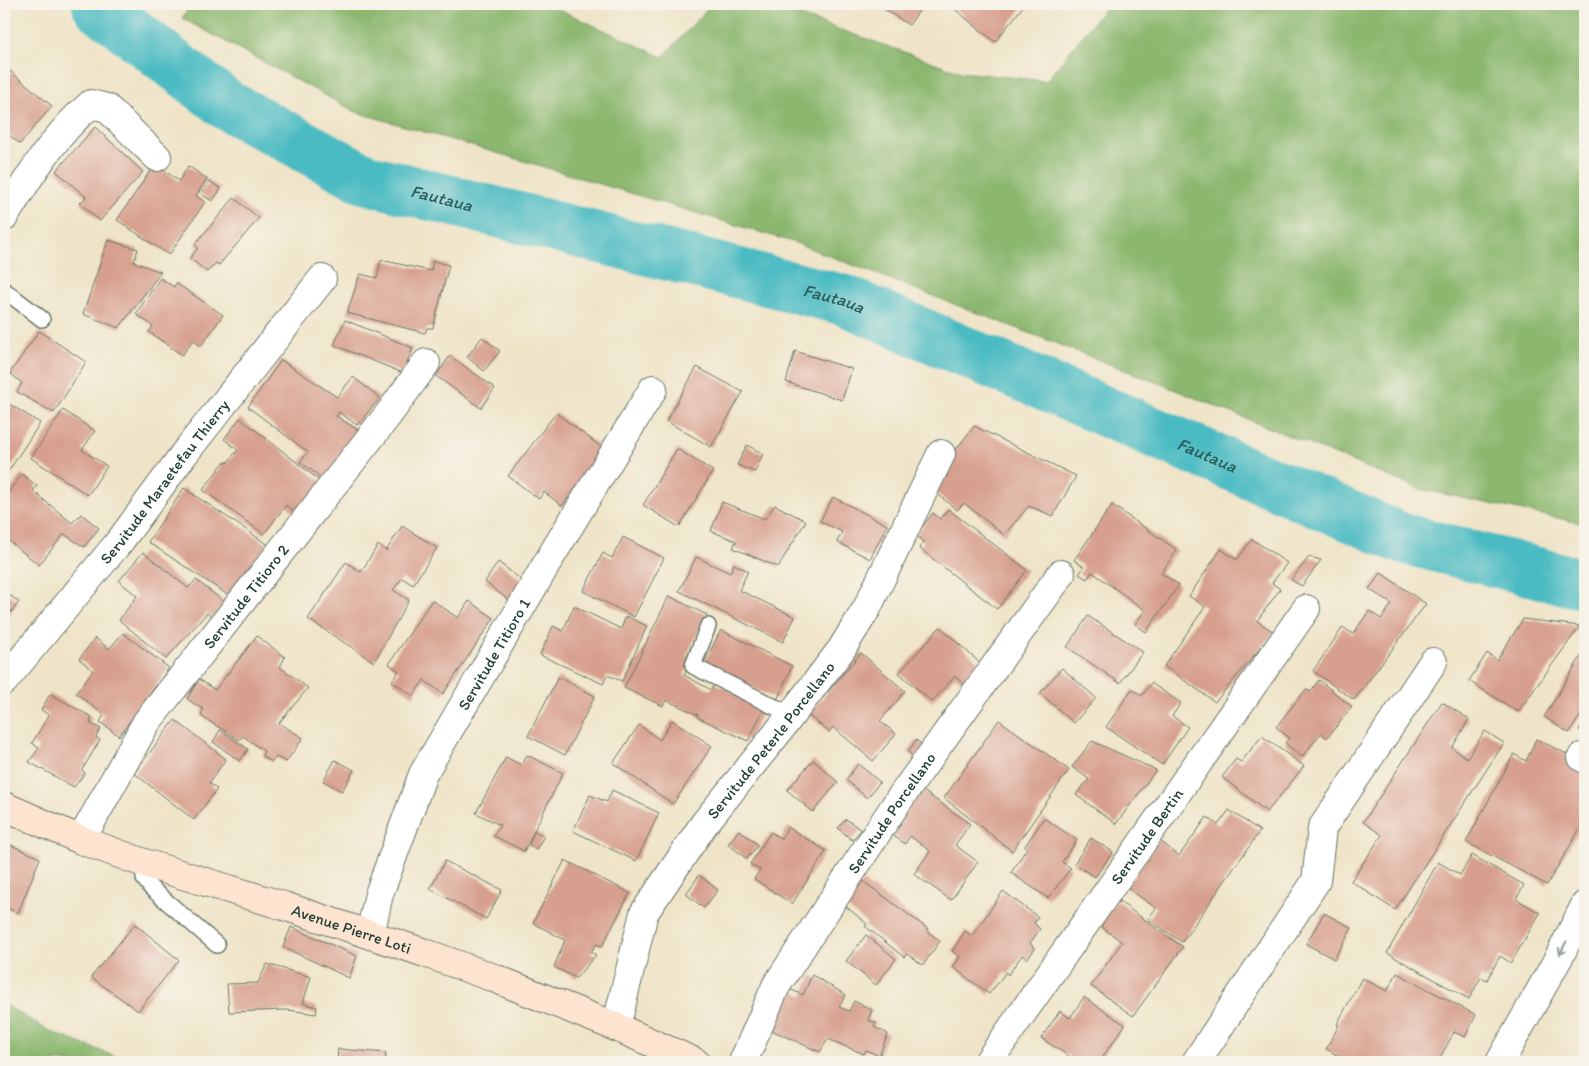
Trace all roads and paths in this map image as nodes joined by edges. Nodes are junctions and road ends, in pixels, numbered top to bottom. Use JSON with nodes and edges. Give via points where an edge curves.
{"nodes":[{"id":1,"x":157,"y":157,"type":"dead end"},
{"id":2,"x":4,"y":217,"type":"edge"},
{"id":3,"x":322,"y":279,"type":"dead end"},
{"id":4,"x":4,"y":290,"type":"edge"},
{"id":5,"x":42,"y":319,"type":"dead end"},
{"id":6,"x":426,"y":363,"type":"dead end"},
{"id":7,"x":653,"y":389,"type":"dead end"},
{"id":8,"x":941,"y":454,"type":"dead end"},
{"id":9,"x":1061,"y":574,"type":"dead end"},
{"id":10,"x":1306,"y":608,"type":"dead end"},
{"id":11,"x":708,"y":626,"type":"dead end"},
{"id":12,"x":1433,"y":662,"type":"dead end"},
{"id":13,"x":4,"y":682,"type":"edge"},
{"id":14,"x":791,"y":715,"type":"junction"},
{"id":15,"x":4,"y":806,"type":"edge"},
{"id":16,"x":82,"y":840,"type":"junction"},
{"id":17,"x":144,"y":863,"type":"junction"},
{"id":18,"x":1585,"y":904,"type":"edge"},
{"id":19,"x":370,"y":936,"type":"junction"},
{"id":20,"x":217,"y":945,"type":"dead end"},
{"id":21,"x":616,"y":1027,"type":"junction"},
{"id":22,"x":1504,"y":1060,"type":"edge"},
{"id":23,"x":695,"y":1062,"type":"edge"},
{"id":24,"x":743,"y":1062,"type":"edge"},
{"id":25,"x":988,"y":1062,"type":"edge"},
{"id":26,"x":1196,"y":1062,"type":"edge"}],
"edges":[{"from":1,"to":2,"type":"street","via":[[107,108],[91,104],[76,116],[33,170]]},
{"from":3,"to":13,"type":"street","name":"Servitude Maraetefau Thierry","via":[[120,540]]},
{"from":4,"to":5,"type":"lane"},
{"from":6,"to":16,"type":"street","name":"Servitude Titioro 2","via":[[146,723]]},
{"from":7,"to":19,"type":"street","name":"Servitude Titioro 1","via":[[422,774],[379,894]]},
{"from":8,"to":14,"type":"street","name":"Servitude Peterle Porcellano","via":[[867,608],[841,650]]},
{"from":9,"to":24,"type":"street","name":"Servitude Porcellano","via":[[898,801],[776,986]]},
{"from":10,"to":25,"type":"street","name":"Servitude Bertin"},
{"from":11,"to":14,"type":"lane","via":[[693,666]]},
{"from":12,"to":26,"type":"street","via":[[1322,828],[1316,881]]},
{"from":14,"to":21,"type":"street","name":"Servitude Peterle Porcellano","via":[[704,824],[644,912]]},
{"from":15,"to":16,"type":"main road","name":"Avenue Pierre Loti"},
{"from":16,"to":17,"type":"main road","name":"Avenue Pierre Loti"},
{"from":17,"to":19,"type":"main road","name":"Avenue Pierre Loti"},
{"from":17,"to":20,"type":"lane","via":[[144,879],[151,888]]},
{"from":18,"to":22,"type":"street","one_way":true},
{"from":19,"to":21,"type":"main road","name":"Avenue Pierre Loti","via":[[494,978]]},
{"from":21,"to":23,"type":"main road","name":"Avenue Pierre Loti"}]}
